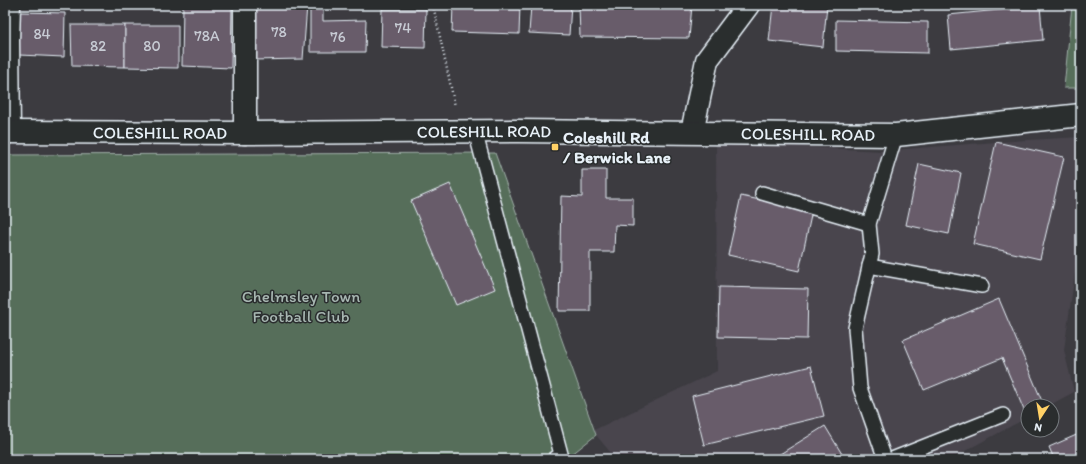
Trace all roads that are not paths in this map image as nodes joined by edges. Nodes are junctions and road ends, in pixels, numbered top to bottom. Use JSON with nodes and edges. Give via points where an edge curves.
{"nodes":[{"id":1,"x":9,"y":5,"type":"edge"},
{"id":2,"x":245,"y":5,"type":"edge"},
{"id":3,"x":748,"y":5,"type":"edge"},
{"id":4,"x":1081,"y":115,"type":"edge"},
{"id":5,"x":475,"y":131,"type":"junction"},
{"id":6,"x":7,"y":132,"type":"edge"},
{"id":7,"x":692,"y":132,"type":"junction"},
{"id":8,"x":245,"y":133,"type":"junction"},
{"id":9,"x":896,"y":135,"type":"junction"},
{"id":10,"x":762,"y":193,"type":"dead end"},
{"id":11,"x":869,"y":224,"type":"junction"},
{"id":12,"x":869,"y":266,"type":"junction"},
{"id":13,"x":982,"y":286,"type":"dead end"},
{"id":14,"x":1003,"y":415,"type":"dead end"},
{"id":15,"x":554,"y":459,"type":"edge"},
{"id":16,"x":885,"y":459,"type":"edge"},
{"id":17,"x":892,"y":459,"type":"edge"}],
"edges":[{"from":1,"to":6,"type":"street"},
{"from":2,"to":8,"type":"street"},
{"from":3,"to":7,"type":"street","via":[[707,60]]},
{"from":4,"to":9,"type":"street","name":"COLESHILL ROAD"},
{"from":5,"to":7,"type":"street","name":"COLESHILL ROAD"},
{"from":5,"to":8,"type":"street","name":"COLESHILL ROAD"},
{"from":5,"to":15,"type":"lane","via":[[561,454]]},
{"from":6,"to":8,"type":"street","name":"COLESHILL ROAD"},
{"from":7,"to":9,"type":"street","name":"COLESHILL ROAD"},
{"from":9,"to":11,"type":"lane"},
{"from":10,"to":11,"type":"lane"},
{"from":11,"to":12,"type":"lane","via":[[872,254]]},
{"from":12,"to":13,"type":"lane"},
{"from":12,"to":16,"type":"lane","via":[[855,328],[860,388]]},
{"from":14,"to":17,"type":"lane"}]}
